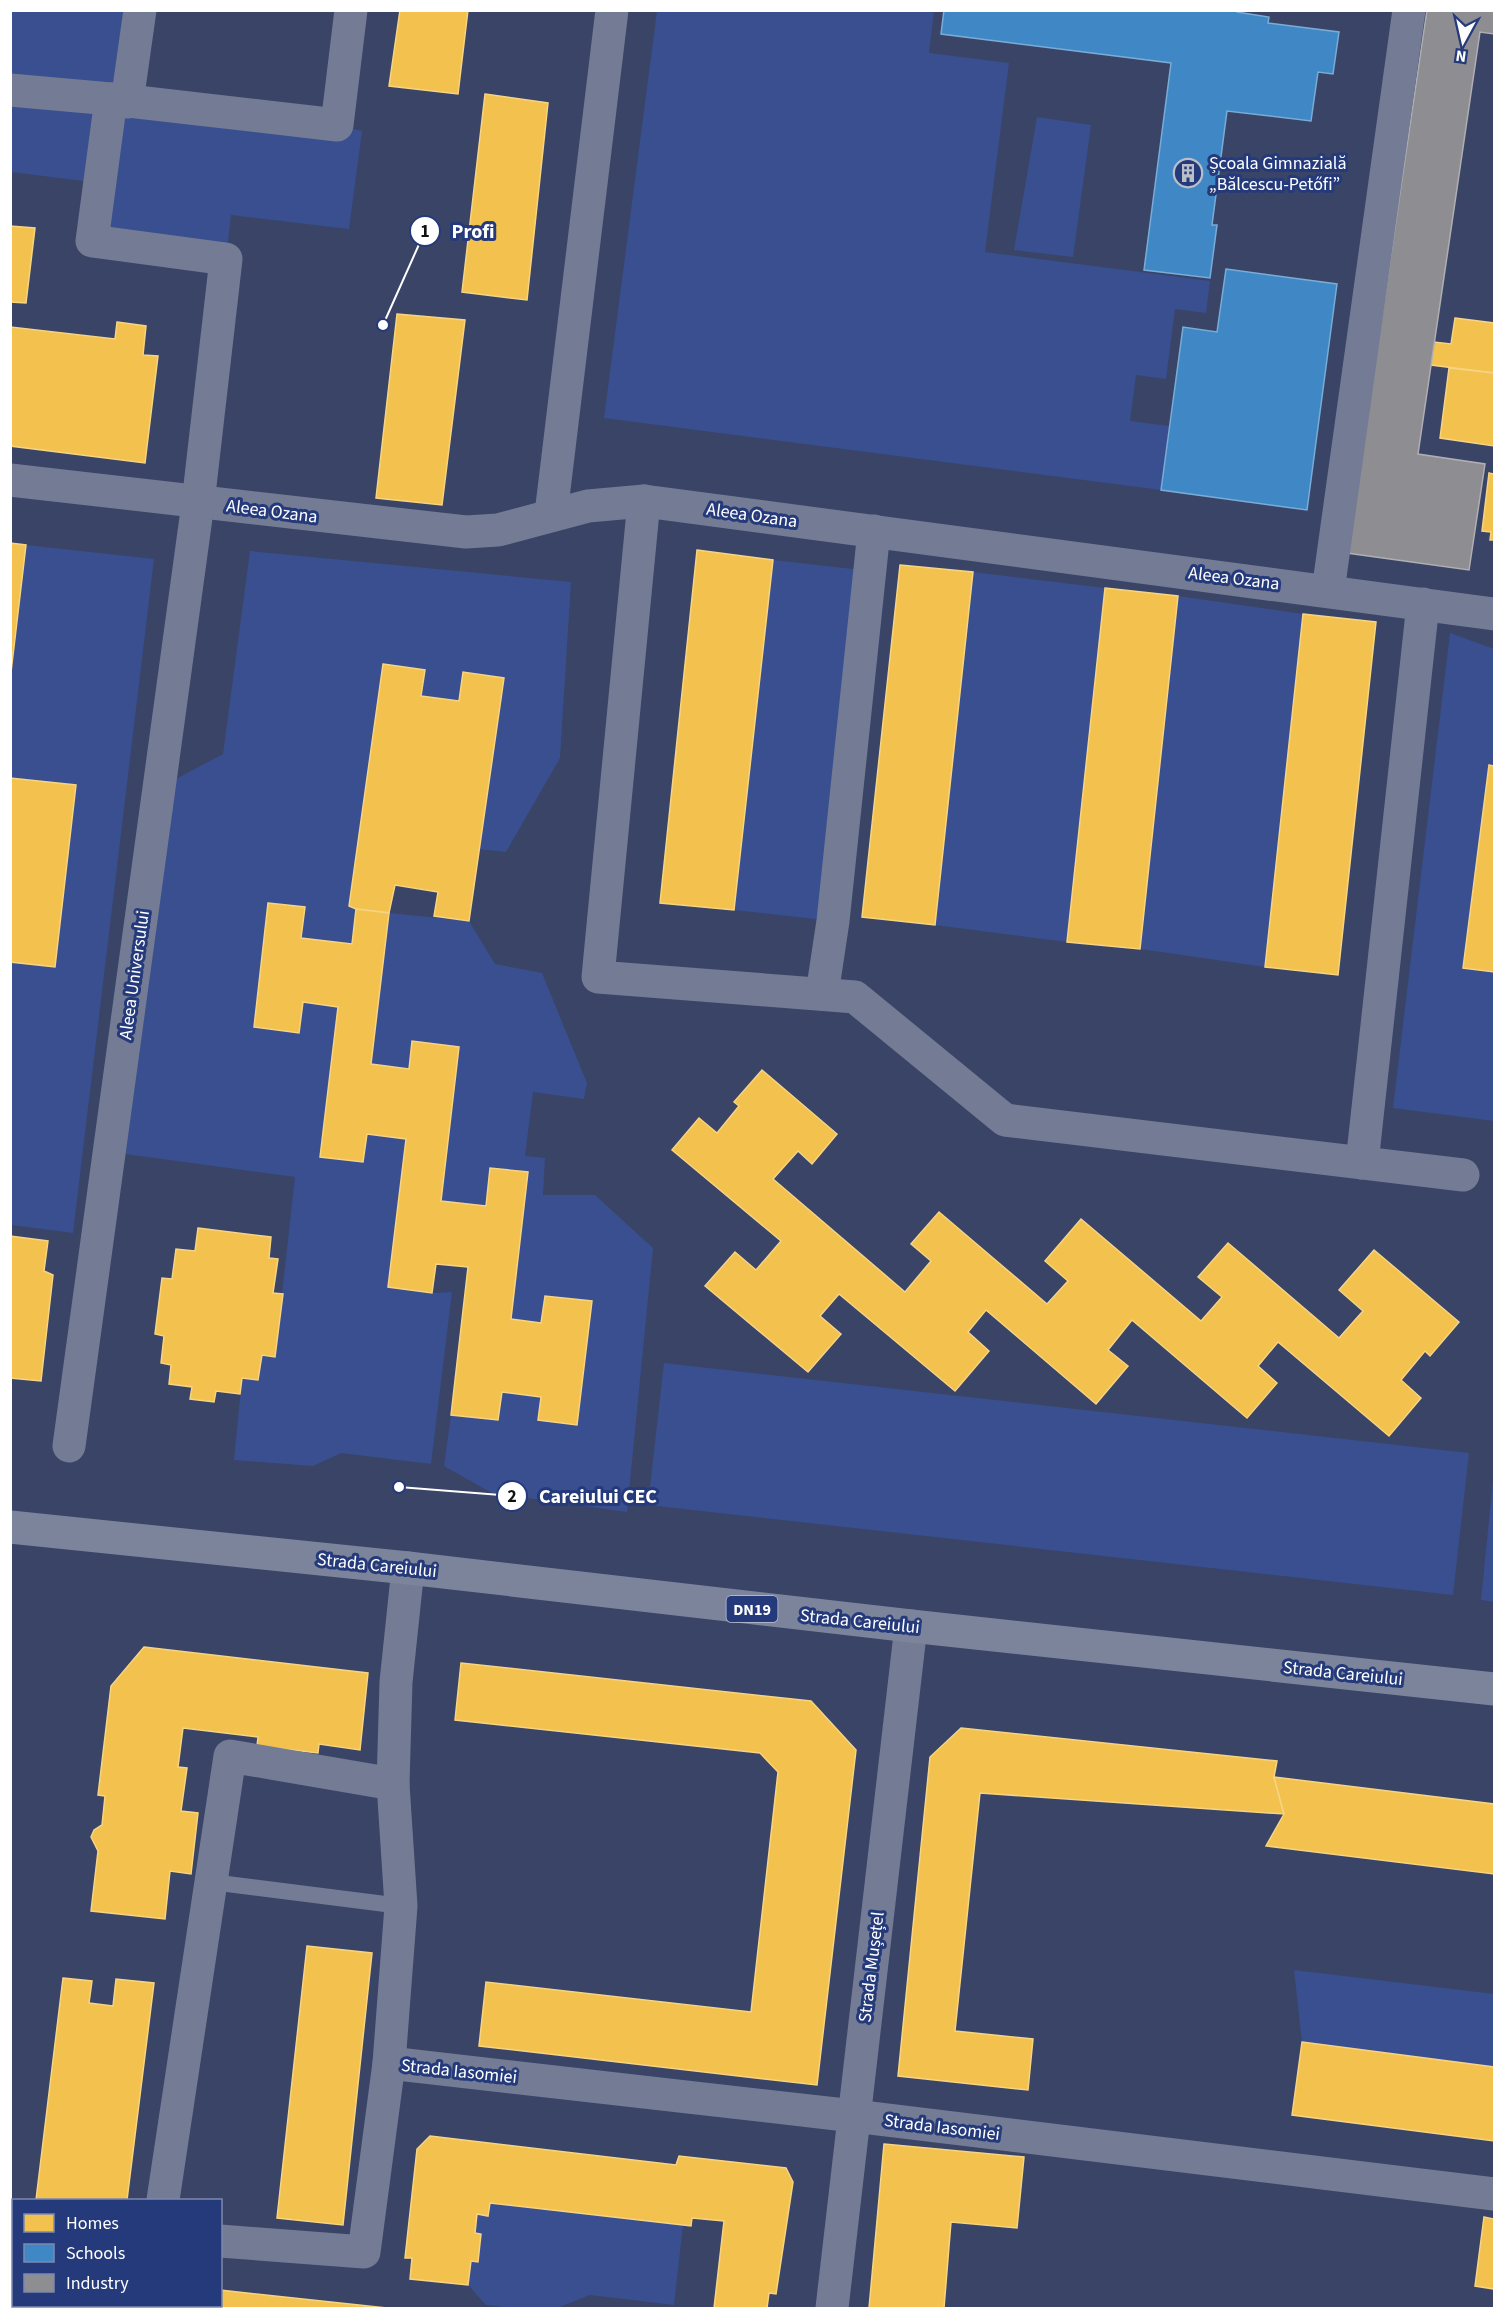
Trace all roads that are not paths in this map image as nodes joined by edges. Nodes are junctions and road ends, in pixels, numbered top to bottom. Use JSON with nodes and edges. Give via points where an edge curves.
{"nodes":[{"id":1,"x":140,"y":10,"type":"edge"},
{"id":2,"x":351,"y":10,"type":"edge"},
{"id":3,"x":612,"y":10,"type":"edge"},
{"id":4,"x":1409,"y":10,"type":"edge"},
{"id":5,"x":10,"y":90,"type":"edge"},
{"id":6,"x":119,"y":101,"type":"junction"},
{"id":7,"x":10,"y":480,"type":"edge"},
{"id":8,"x":644,"y":501,"type":"junction"},
{"id":9,"x":198,"y":503,"type":"junction"},
{"id":10,"x":551,"y":514,"type":"junction"},
{"id":11,"x":874,"y":531,"type":"junction"},
{"id":12,"x":1328,"y":591,"type":"junction"},
{"id":13,"x":1423,"y":604,"type":"junction"},
{"id":14,"x":1494,"y":614,"type":"edge"},
{"id":15,"x":822,"y":994,"type":"junction"},
{"id":16,"x":1362,"y":1163,"type":"junction"},
{"id":17,"x":1463,"y":1175,"type":"dead end"},
{"id":18,"x":69,"y":1446,"type":"dead end"},
{"id":19,"x":10,"y":1527,"type":"edge"},
{"id":20,"x":408,"y":1568,"type":"junction"},
{"id":21,"x":911,"y":1626,"type":"junction"},
{"id":22,"x":1494,"y":1689,"type":"edge"},
{"id":23,"x":393,"y":1784,"type":"junction"},
{"id":24,"x":211,"y":1882,"type":"junction"},
{"id":25,"x":401,"y":1906,"type":"junction"},
{"id":26,"x":389,"y":2063,"type":"junction"},
{"id":27,"x":854,"y":2116,"type":"junction"},
{"id":28,"x":1494,"y":2194,"type":"edge"},
{"id":29,"x":163,"y":2199,"type":"edge"},
{"id":30,"x":222,"y":2241,"type":"edge"},
{"id":31,"x":832,"y":2308,"type":"edge"}],
"edges":[{"from":1,"to":6,"type":"street"},
{"from":2,"to":6,"type":"street","via":[[337,125]]},
{"from":3,"to":10,"type":"street"},
{"from":4,"to":12,"type":"street"},
{"from":5,"to":6,"type":"street"},
{"from":6,"to":9,"type":"street","name":"Aleea Universului","via":[[92,241],[226,259]]},
{"from":7,"to":9,"type":"street","name":"Aleea Ozana"},
{"from":8,"to":10,"type":"street","name":"Aleea Ozana"},
{"from":8,"to":11,"type":"street","name":"Aleea Ozana"},
{"from":8,"to":15,"type":"street","via":[[598,977]]},
{"from":9,"to":10,"type":"street","name":"Aleea Ozana","via":[[466,532],[498,530]]},
{"from":9,"to":18,"type":"street","name":"Aleea Universului"},
{"from":11,"to":12,"type":"street","name":"Aleea Ozana"},
{"from":11,"to":15,"type":"street"},
{"from":12,"to":13,"type":"street","name":"Aleea Ozana"},
{"from":13,"to":14,"type":"street","name":"Aleea Ozana"},
{"from":13,"to":16,"type":"street"},
{"from":15,"to":16,"type":"street","via":[[855,997],[1005,1120]]},
{"from":16,"to":17,"type":"street"},
{"from":19,"to":20,"type":"main road","name":"Strada Careiului","number":"DN19"},
{"from":20,"to":21,"type":"main road","name":"Strada Careiului","number":"DN19"},
{"from":20,"to":23,"type":"street","name":"Strada Iasomiei","via":[[396,1682]]},
{"from":21,"to":22,"type":"main road","name":"Strada Careiului","number":"DN19"},
{"from":21,"to":27,"type":"street","name":"Strada Mușețel"},
{"from":23,"to":24,"type":"street","via":[[230,1756]]},
{"from":23,"to":25,"type":"street","name":"Strada Iasomiei"},
{"from":24,"to":25,"type":"lane"},
{"from":24,"to":29,"type":"street"},
{"from":25,"to":26,"type":"street","name":"Strada Iasomiei"},
{"from":26,"to":27,"type":"street","name":"Strada Iasomiei"},
{"from":26,"to":30,"type":"street","name":"Strada Iasomiei","via":[[364,2252]]},
{"from":27,"to":28,"type":"street","name":"Strada Iasomiei"},
{"from":27,"to":31,"type":"street","name":"Strada Mușețel"}]}
